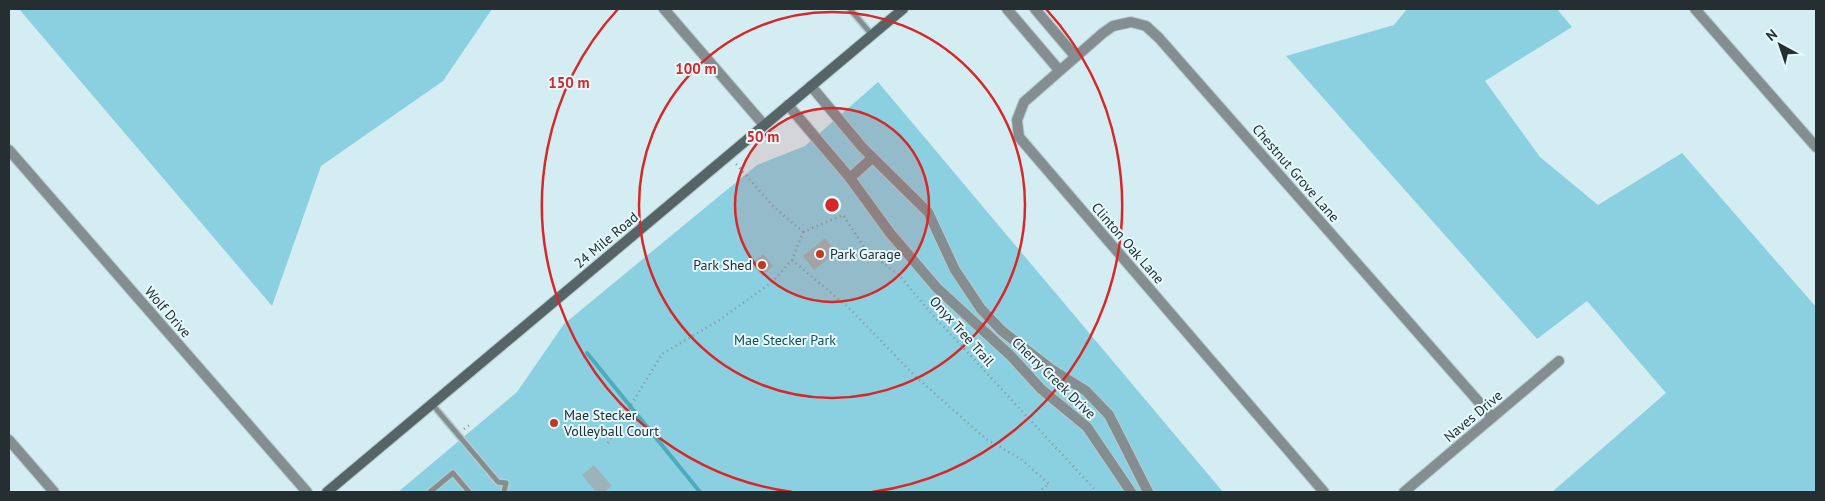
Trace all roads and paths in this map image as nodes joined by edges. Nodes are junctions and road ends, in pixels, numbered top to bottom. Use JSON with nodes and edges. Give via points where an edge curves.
{"nodes":[{"id":1,"x":664,"y":9,"type":"edge"},
{"id":2,"x":850,"y":9,"type":"edge"},
{"id":3,"x":903,"y":9,"type":"edge"},
{"id":4,"x":1007,"y":9,"type":"edge"},
{"id":5,"x":1035,"y":9,"type":"edge"},
{"id":6,"x":1695,"y":9,"type":"edge"},
{"id":7,"x":872,"y":34,"type":"junction"},
{"id":8,"x":1075,"y":56,"type":"junction"},
{"id":9,"x":1059,"y":70,"type":"junction"},
{"id":10,"x":811,"y":86,"type":"junction"},
{"id":11,"x":788,"y":105,"type":"junction"},
{"id":12,"x":764,"y":125,"type":"junction"},
{"id":13,"x":1816,"y":147,"type":"edge"},
{"id":14,"x":9,"y":150,"type":"edge"},
{"id":15,"x":728,"y":155,"type":"junction"},
{"id":16,"x":872,"y":158,"type":"junction"},
{"id":17,"x":850,"y":178,"type":"junction"},
{"id":18,"x":803,"y":232,"type":"junction"},
{"id":19,"x":792,"y":260,"type":"junction"},
{"id":20,"x":998,"y":326,"type":"junction"},
{"id":21,"x":988,"y":335,"type":"junction"},
{"id":22,"x":1559,"y":361,"type":"dead end"},
{"id":23,"x":432,"y":404,"type":"junction"},
{"id":24,"x":1492,"y":417,"type":"junction"},
{"id":25,"x":471,"y":424,"type":"dead end"},
{"id":26,"x":461,"y":432,"type":"dead end"},
{"id":27,"x":9,"y":440,"type":"edge"},
{"id":28,"x":608,"y":443,"type":"dead end"},
{"id":29,"x":54,"y":492,"type":"edge"},
{"id":30,"x":307,"y":492,"type":"edge"},
{"id":31,"x":327,"y":492,"type":"edge"},
{"id":32,"x":430,"y":492,"type":"edge"},
{"id":33,"x":469,"y":492,"type":"edge"},
{"id":34,"x":504,"y":492,"type":"edge"},
{"id":35,"x":1038,"y":492,"type":"edge"},
{"id":36,"x":1097,"y":492,"type":"edge"},
{"id":37,"x":1131,"y":492,"type":"edge"},
{"id":38,"x":1148,"y":492,"type":"edge"},
{"id":39,"x":1324,"y":492,"type":"edge"},
{"id":40,"x":1404,"y":492,"type":"edge"}],
"edges":[{"from":1,"to":12,"type":"street"},
{"from":2,"to":7,"type":"lane"},
{"from":3,"to":7,"type":"street","name":"24 Mile Road"},
{"from":4,"to":9,"type":"street"},
{"from":5,"to":8,"type":"street"},
{"from":6,"to":13,"type":"street"},
{"from":7,"to":10,"type":"street","name":"24 Mile Road"},
{"from":8,"to":9,"type":"street","name":"Chestnut Grove Lane"},
{"from":8,"to":24,"type":"street","name":"Chestnut Grove Lane","via":[[1103,33],[1123,23],[1139,23],[1153,31]]},
{"from":9,"to":39,"type":"street","name":"Clinton Oak Lane","via":[[1024,102],[1017,120],[1019,137]]},
{"from":10,"to":11,"type":"street","name":"24 Mile Road"},
{"from":10,"to":16,"type":"street","name":"Cherry Creek Drive"},
{"from":11,"to":12,"type":"street","name":"24 Mile Road"},
{"from":11,"to":17,"type":"street","name":"Cherry Creek Drive"},
{"from":12,"to":15,"type":"street","name":"24 Mile Road"},
{"from":14,"to":30,"type":"street","name":"Wolf Drive"},
{"from":15,"to":18,"type":"path","via":[[773,206]]},
{"from":15,"to":23,"type":"street","name":"24 Mile Road"},
{"from":16,"to":17,"type":"street"},
{"from":16,"to":20,"type":"street","name":"Cherry Creek Drive","via":[[928,212],[955,270],[981,309]]},
{"from":17,"to":21,"type":"street","name":"Cherry Creek Drive","via":[[890,233],[937,288]]},
{"from":18,"to":19,"type":"path"},
{"from":18,"to":36,"type":"path","name":"Onyx Tree Trail","via":[[844,215],[866,250],[899,275]]},
{"from":19,"to":28,"type":"path","via":[[772,282],[662,354]]},
{"from":19,"to":35,"type":"path","via":[[849,308],[916,377],[986,439],[1021,459],[1049,484]]},
{"from":20,"to":21,"type":"street"},
{"from":20,"to":38,"type":"street","name":"Cherry Creek Drive","via":[[1051,369],[1086,391],[1109,415]]},
{"from":21,"to":37,"type":"street","name":"Cherry Creek Drive","via":[[1041,389],[1087,427]]},
{"from":22,"to":24,"type":"street","name":"Naves Drive"},
{"from":23,"to":31,"type":"street","name":"24 Mile Road"},
{"from":23,"to":34,"type":"lane","via":[[498,482],[506,483]]},
{"from":24,"to":40,"type":"street","name":"Naves Drive"},
{"from":25,"to":26,"type":"path"},
{"from":27,"to":29,"type":"street"},
{"from":32,"to":33,"type":"lane","via":[[453,473]]}]}
